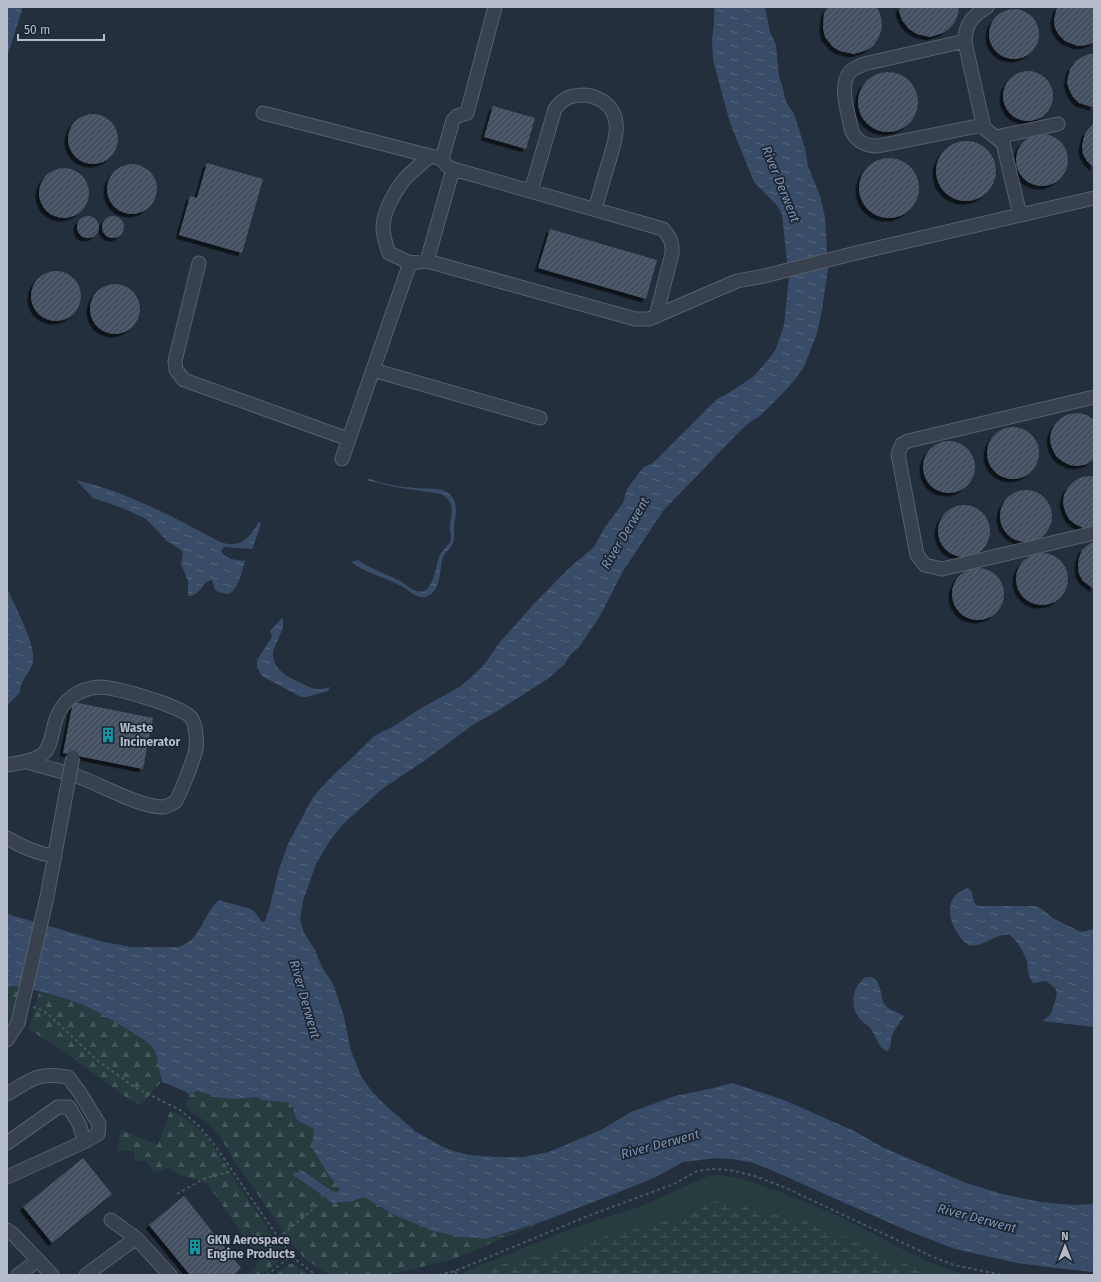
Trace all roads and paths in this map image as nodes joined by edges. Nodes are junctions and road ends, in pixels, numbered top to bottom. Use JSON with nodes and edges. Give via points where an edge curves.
{"nodes":[{"id":1,"x":494,"y":7,"type":"edge"},
{"id":2,"x":987,"y":7,"type":"edge"},
{"id":3,"x":972,"y":12,"type":"edge"},
{"id":4,"x":965,"y":41,"type":"junction"},
{"id":5,"x":263,"y":113,"type":"dead end"},
{"id":6,"x":1058,"y":124,"type":"dead end"},
{"id":7,"x":983,"y":125,"type":"junction"},
{"id":8,"x":996,"y":137,"type":"junction"},
{"id":9,"x":436,"y":157,"type":"junction"},
{"id":10,"x":453,"y":169,"type":"junction"},
{"id":11,"x":531,"y":191,"type":"junction"},
{"id":12,"x":1094,"y":198,"type":"edge"},
{"id":13,"x":595,"y":209,"type":"junction"},
{"id":14,"x":1020,"y":215,"type":"junction"},
{"id":15,"x":427,"y":261,"type":"junction"},
{"id":16,"x":199,"y":263,"type":"dead end"},
{"id":17,"x":410,"y":263,"type":"junction"},
{"id":18,"x":656,"y":316,"type":"junction"},
{"id":19,"x":373,"y":370,"type":"junction"},
{"id":20,"x":1094,"y":397,"type":"edge"},
{"id":21,"x":540,"y":418,"type":"dead end"},
{"id":22,"x":348,"y":439,"type":"junction"},
{"id":23,"x":342,"y":459,"type":"dead end"},
{"id":24,"x":1094,"y":533,"type":"edge"},
{"id":25,"x":73,"y":757,"type":"dead end"},
{"id":26,"x":26,"y":762,"type":"junction"},
{"id":27,"x":7,"y":765,"type":"edge"},
{"id":28,"x":7,"y":838,"type":"edge"},
{"id":29,"x":55,"y":856,"type":"junction"},
{"id":30,"x":30,"y":1007,"type":"dead end"},
{"id":31,"x":7,"y":1040,"type":"edge"},
{"id":32,"x":7,"y":1094,"type":"edge"},
{"id":33,"x":84,"y":1142,"type":"junction"},
{"id":34,"x":7,"y":1143,"type":"edge"},
{"id":35,"x":232,"y":1171,"type":"junction"},
{"id":36,"x":7,"y":1177,"type":"edge"},
{"id":37,"x":177,"y":1194,"type":"dead end"},
{"id":38,"x":318,"y":1204,"type":"dead end"},
{"id":39,"x":111,"y":1220,"type":"dead end"},
{"id":40,"x":7,"y":1230,"type":"edge"},
{"id":41,"x":136,"y":1238,"type":"junction"},
{"id":42,"x":278,"y":1238,"type":"junction"},
{"id":43,"x":291,"y":1256,"type":"junction"},
{"id":44,"x":38,"y":1260,"type":"junction"},
{"id":45,"x":455,"y":1271,"type":"junction"},
{"id":46,"x":18,"y":1275,"type":"edge"},
{"id":47,"x":52,"y":1275,"type":"edge"},
{"id":48,"x":86,"y":1275,"type":"edge"},
{"id":49,"x":170,"y":1275,"type":"edge"},
{"id":50,"x":267,"y":1275,"type":"edge"},
{"id":51,"x":316,"y":1275,"type":"edge"},
{"id":52,"x":439,"y":1275,"type":"edge"},
{"id":53,"x":457,"y":1275,"type":"edge"},
{"id":54,"x":1002,"y":1275,"type":"edge"}],
"edges":[{"from":1,"to":9,"type":"street","via":[[467,113],[453,120]]},
{"from":2,"to":3,"type":"street"},
{"from":3,"to":4,"type":"street"},
{"from":4,"to":7,"type":"street"},
{"from":4,"to":7,"type":"street","via":[[864,64],[850,71],[844,90],[852,132],[856,138],[869,146],[878,146]]},
{"from":5,"to":9,"type":"street"},
{"from":6,"to":8,"type":"street"},
{"from":7,"to":8,"type":"street"},
{"from":8,"to":14,"type":"street","via":[[1003,143]]},
{"from":9,"to":10,"type":"street"},
{"from":9,"to":17,"type":"street","via":[[403,181],[393,196],[383,226],[384,240],[389,253]]},
{"from":10,"to":11,"type":"street"},
{"from":10,"to":15,"type":"street"},
{"from":11,"to":13,"type":"street"},
{"from":11,"to":13,"type":"street","via":[[560,102],[568,97],[588,95],[598,98],[608,106],[615,115],[616,124],[614,142]]},
{"from":12,"to":14,"type":"street"},
{"from":13,"to":18,"type":"street","via":[[656,226],[664,229],[670,237],[672,254]]},
{"from":14,"to":18,"type":"street","via":[[737,281]]},
{"from":15,"to":17,"type":"street"},
{"from":15,"to":18,"type":"street","via":[[635,319]]},
{"from":16,"to":22,"type":"street","via":[[175,361],[176,370],[184,380]]},
{"from":17,"to":19,"type":"street"},
{"from":19,"to":21,"type":"street"},
{"from":19,"to":22,"type":"street"},
{"from":20,"to":24,"type":"street","via":[[908,441],[902,444],[898,454],[917,555],[925,565],[942,569]]},
{"from":22,"to":23,"type":"street"},
{"from":25,"to":29,"type":"street","bridge":true},
{"from":26,"to":26,"type":"street","via":[[42,755],[50,742],[56,718],[65,703],[88,689],[101,687],[122,691],[173,706],[189,714],[195,726],[196,749],[182,789],[175,801],[166,806],[158,807],[140,802],[78,776]]},
{"from":26,"to":27,"type":"street"},
{"from":28,"to":29,"type":"street","via":[[20,846]]},
{"from":29,"to":31,"type":"street","bridge":true,"via":[[18,1023]]},
{"from":30,"to":35,"type":"path","via":[[47,1013],[98,1061],[136,1088],[190,1117],[206,1133]]},
{"from":32,"to":33,"type":"street","via":[[34,1077],[52,1075],[68,1078],[99,1124],[98,1134]]},
{"from":33,"to":34,"type":"street","via":[[80,1126],[69,1107],[58,1107]]},
{"from":33,"to":36,"type":"street"},
{"from":35,"to":37,"type":"path","via":[[203,1179]]},
{"from":35,"to":42,"type":"path"},
{"from":38,"to":42,"type":"path"},
{"from":39,"to":41,"type":"street"},
{"from":40,"to":44,"type":"street"},
{"from":41,"to":48,"type":"street"},
{"from":41,"to":49,"type":"street"},
{"from":42,"to":43,"type":"path"},
{"from":43,"to":50,"type":"path"},
{"from":43,"to":51,"type":"path"},
{"from":44,"to":46,"type":"street"},
{"from":44,"to":47,"type":"street"},
{"from":45,"to":52,"type":"path"},
{"from":45,"to":53,"type":"path"},
{"from":45,"to":54,"type":"path","via":[[588,1216],[674,1184],[697,1171],[714,1169],[755,1176],[933,1257],[954,1265]]}]}
